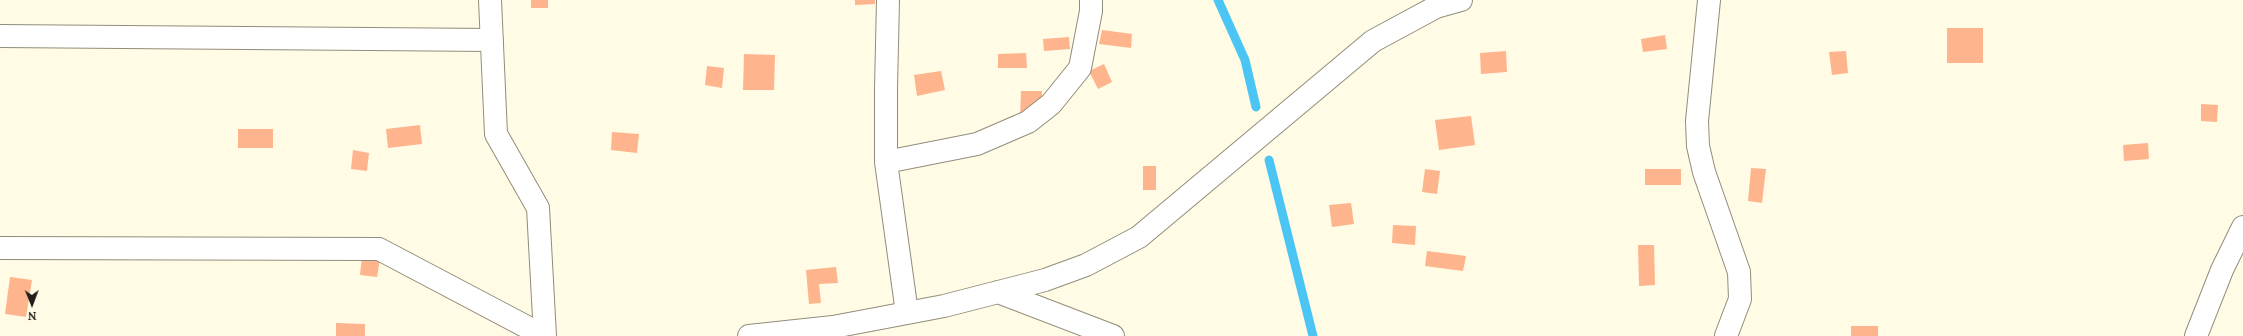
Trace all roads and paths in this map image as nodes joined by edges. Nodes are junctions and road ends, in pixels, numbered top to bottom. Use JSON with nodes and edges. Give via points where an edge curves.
{"nodes":[{"id":1,"x":490,"y":0,"type":"edge"},
{"id":2,"x":888,"y":0,"type":"edge"},
{"id":3,"x":1091,"y":0,"type":"edge"},
{"id":4,"x":1461,"y":0,"type":"edge"},
{"id":5,"x":1709,"y":0,"type":"edge"},
{"id":6,"x":0,"y":36,"type":"edge"},
{"id":7,"x":492,"y":40,"type":"junction"},
{"id":8,"x":886,"y":162,"type":"junction"},
{"id":9,"x":2243,"y":227,"type":"edge"},
{"id":10,"x":0,"y":248,"type":"edge"},
{"id":11,"x":998,"y":292,"type":"junction"},
{"id":12,"x":907,"y":313,"type":"junction"},
{"id":13,"x":545,"y":336,"type":"edge"},
{"id":14,"x":749,"y":336,"type":"edge"},
{"id":15,"x":1113,"y":336,"type":"edge"},
{"id":16,"x":1726,"y":336,"type":"edge"},
{"id":17,"x":2196,"y":336,"type":"edge"}],
"edges":[{"from":1,"to":7,"type":"street"},
{"from":2,"to":8,"type":"street"},
{"from":3,"to":8,"type":"street","via":[[1080,68],[1051,104],[1028,122],[977,144]]},
{"from":4,"to":11,"type":"street","via":[[1436,7],[1373,42],[1139,237],[1086,265],[1045,280]]},
{"from":5,"to":16,"type":"street","via":[[1697,121],[1698,146],[1704,172],[1739,272],[1740,299]]},
{"from":6,"to":7,"type":"street"},
{"from":7,"to":13,"type":"street","via":[[496,134],[538,208]]},
{"from":8,"to":12,"type":"street"},
{"from":9,"to":17,"type":"street","via":[[2222,270]]},
{"from":10,"to":13,"type":"street","via":[[379,249]]},
{"from":11,"to":12,"type":"street"},
{"from":11,"to":15,"type":"street"},
{"from":12,"to":14,"type":"street","via":[[833,327]]}]}
